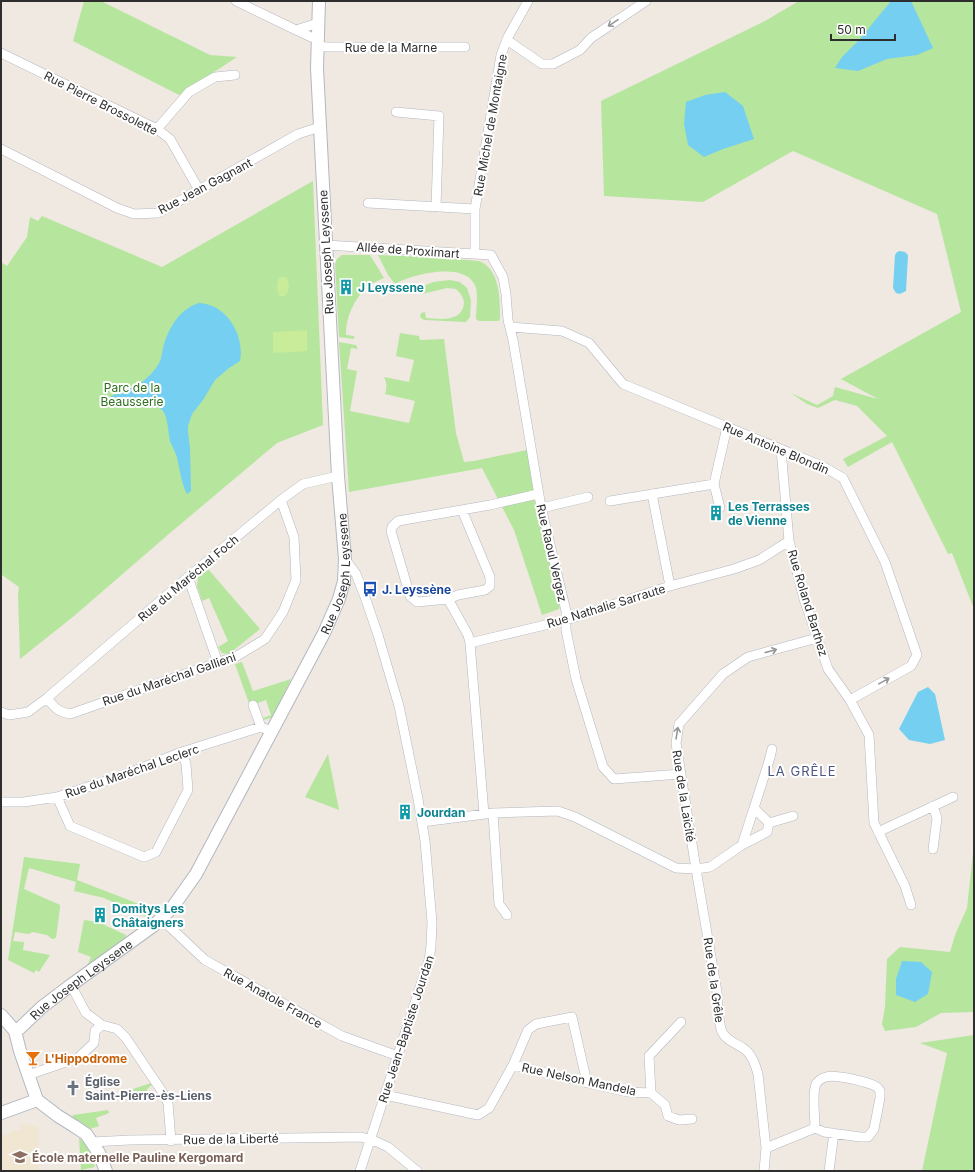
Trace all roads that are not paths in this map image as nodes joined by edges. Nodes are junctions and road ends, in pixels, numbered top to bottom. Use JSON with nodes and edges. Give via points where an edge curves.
{"nodes":[{"id":1,"x":236,"y":1,"type":"edge"},
{"id":2,"x":319,"y":1,"type":"edge"},
{"id":3,"x":528,"y":1,"type":"edge"},
{"id":4,"x":646,"y":1,"type":"edge"},
{"id":5,"x":318,"y":23,"type":"junction"},
{"id":6,"x":296,"y":30,"type":"junction"},
{"id":7,"x":507,"y":40,"type":"junction"},
{"id":8,"x":317,"y":42,"type":"junction"},
{"id":9,"x":465,"y":47,"type":"dead end"},
{"id":10,"x":1,"y":53,"type":"edge"},
{"id":11,"x":235,"y":75,"type":"dead end"},
{"id":12,"x":396,"y":112,"type":"dead end"},
{"id":13,"x":320,"y":128,"type":"junction"},
{"id":14,"x":157,"y":129,"type":"junction"},
{"id":15,"x":1,"y":150,"type":"edge"},
{"id":16,"x":199,"y":190,"type":"junction"},
{"id":17,"x":368,"y":203,"type":"dead end"},
{"id":18,"x":436,"y":207,"type":"junction"},
{"id":19,"x":475,"y":209,"type":"junction"},
{"id":20,"x":326,"y":245,"type":"junction"},
{"id":21,"x":475,"y":254,"type":"junction"},
{"id":22,"x":491,"y":256,"type":"joint"},
{"id":23,"x":510,"y":328,"type":"junction"},
{"id":24,"x":727,"y":427,"type":"junction"},
{"id":25,"x":781,"y":449,"type":"junction"},
{"id":26,"x":338,"y":476,"type":"junction"},
{"id":27,"x":714,"y":484,"type":"junction"},
{"id":28,"x":538,"y":494,"type":"junction"},
{"id":29,"x":652,"y":494,"type":"junction"},
{"id":30,"x":588,"y":497,"type":"dead end"},
{"id":31,"x":281,"y":500,"type":"junction"},
{"id":32,"x":610,"y":501,"type":"dead end"},
{"id":33,"x":541,"y":507,"type":"junction"},
{"id":34,"x":720,"y":508,"type":"dead end"},
{"id":35,"x":462,"y":510,"type":"junction"},
{"id":36,"x":789,"y":541,"type":"junction"},
{"id":37,"x":345,"y":559,"type":"junction"},
{"id":38,"x":188,"y":577,"type":"junction"},
{"id":39,"x":344,"y":581,"type":"junction"},
{"id":40,"x":670,"y":586,"type":"junction"},
{"id":41,"x":361,"y":590,"type":"junction"},
{"id":42,"x":448,"y":599,"type":"junction"},
{"id":43,"x":566,"y":620,"type":"junction"},
{"id":44,"x":817,"y":638,"type":"junction"},
{"id":45,"x":470,"y":643,"type":"junction"},
{"id":46,"x":218,"y":663,"type":"junction"},
{"id":47,"x":47,"y":698,"type":"junction"},
{"id":48,"x":850,"y":700,"type":"junction"},
{"id":49,"x":253,"y":705,"type":"dead end"},
{"id":50,"x":1,"y":712,"type":"edge"},
{"id":51,"x":266,"y":729,"type":"junction"},
{"id":52,"x":772,"y":749,"type":"dead end"},
{"id":53,"x":182,"y":752,"type":"junction"},
{"id":54,"x":681,"y":774,"type":"junction"},
{"id":55,"x":57,"y":797,"type":"junction"},
{"id":56,"x":953,"y":797,"type":"dead end"},
{"id":57,"x":1,"y":802,"type":"edge"},
{"id":58,"x":933,"y":806,"type":"junction"},
{"id":59,"x":754,"y":808,"type":"junction"},
{"id":60,"x":488,"y":813,"type":"junction"},
{"id":61,"x":793,"y":816,"type":"dead end"},
{"id":62,"x":422,"y":822,"type":"junction"},
{"id":63,"x":769,"y":823,"type":"junction"},
{"id":64,"x":878,"y":832,"type":"junction"},
{"id":65,"x":742,"y":845,"type":"junction"},
{"id":66,"x":933,"y":849,"type":"dead end"},
{"id":67,"x":696,"y":869,"type":"junction"},
{"id":68,"x":911,"y":906,"type":"dead end"},
{"id":69,"x":507,"y":915,"type":"dead end"},
{"id":70,"x":161,"y":918,"type":"junction"},
{"id":71,"x":71,"y":985,"type":"junction"},
{"id":72,"x":1,"y":1016,"type":"edge"},
{"id":73,"x":681,"y":1022,"type":"dead end"},
{"id":74,"x":102,"y":1025,"type":"junction"},
{"id":75,"x":15,"y":1031,"type":"junction"},
{"id":76,"x":398,"y":1056,"type":"junction"},
{"id":77,"x":513,"y":1065,"type":"junction"},
{"id":78,"x":28,"y":1075,"type":"junction"},
{"id":79,"x":588,"y":1083,"type":"junction"},
{"id":80,"x":650,"y":1092,"type":"junction"},
{"id":81,"x":385,"y":1095,"type":"junction"},
{"id":82,"x":37,"y":1100,"type":"junction"},
{"id":83,"x":1,"y":1113,"type":"edge"},
{"id":84,"x":692,"y":1119,"type":"dead end"},
{"id":85,"x":815,"y":1128,"type":"junction"},
{"id":86,"x":834,"y":1133,"type":"junction"},
{"id":87,"x":171,"y":1140,"type":"junction"},
{"id":88,"x":370,"y":1140,"type":"junction"},
{"id":89,"x":92,"y":1142,"type":"junction"},
{"id":90,"x":766,"y":1148,"type":"junction"},
{"id":91,"x":106,"y":1171,"type":"edge"},
{"id":92,"x":360,"y":1171,"type":"edge"},
{"id":93,"x":417,"y":1171,"type":"edge"},
{"id":94,"x":764,"y":1171,"type":"edge"},
{"id":95,"x":829,"y":1171,"type":"edge"}],
"edges":[{"from":1,"to":6,"type":"street","name":"Rue de la Marne"},
{"from":2,"to":5,"type":"street","name":"Rue Joseph Leyssene"},
{"from":3,"to":7,"type":"street","name":"Rue Michel de Montaigne"},
{"from":4,"to":7,"type":"street","one_way":true,"via":[[591,38],[580,50],[552,64],[542,64]]},
{"from":5,"to":6,"type":"street"},
{"from":5,"to":8,"type":"street","name":"Rue Joseph Leyssene"},
{"from":6,"to":8,"type":"street","name":"Rue de la Marne"},
{"from":7,"to":19,"type":"street","name":"Rue Michel de Montaigne","via":[[501,55]]},
{"from":8,"to":9,"type":"street","name":"Rue de la Marne","via":[[327,47]]},
{"from":8,"to":13,"type":"street","name":"Rue Joseph Leyssene"},
{"from":10,"to":14,"type":"street","name":"Rue Pierre Brossolette"},
{"from":11,"to":14,"type":"street","via":[[216,78],[188,92]]},
{"from":12,"to":18,"type":"street","via":[[439,116]]},
{"from":13,"to":16,"type":"street","name":"Rue Jean Gagnant","via":[[298,134]]},
{"from":13,"to":20,"type":"street","name":"Rue Joseph Leyssene"},
{"from":14,"to":16,"type":"street","name":"Rue Pierre Brossolette","via":[[170,139]]},
{"from":15,"to":16,"type":"street","name":"Rue Jean Gagnant","via":[[134,214],[158,213]]},
{"from":17,"to":18,"type":"street"},
{"from":18,"to":19,"type":"street"},
{"from":19,"to":21,"type":"street","name":"Rue Michel de Montaigne"},
{"from":20,"to":21,"type":"street","name":"Allée de Proximart"},
{"from":20,"to":26,"type":"street","name":"Rue Joseph Leyssene"},
{"from":21,"to":22,"type":"street","name":"Allée de Proximart"},
{"from":22,"to":23,"type":"street","name":"Rue Raoul Vergez","via":[[503,277]]},
{"from":23,"to":24,"type":"street","name":"Rue Antoine Blondin","via":[[562,331],[589,343],[622,384]]},
{"from":23,"to":28,"type":"street","name":"Rue Raoul Vergez"},
{"from":24,"to":25,"type":"street","name":"Rue Antoine Blondin"},
{"from":24,"to":27,"type":"street"},
{"from":25,"to":36,"type":"street","name":"Rue Roland Barthez"},
{"from":48,"to":25,"type":"street","name":"Rue Antoine Blondin","one_way":true,"via":[[911,666],[918,655],[885,562],[843,478]]},
{"from":26,"to":31,"type":"street","name":"Rue du Maréchal Foch","via":[[303,484]]},
{"from":26,"to":37,"type":"street","name":"Rue Joseph Leyssene"},
{"from":27,"to":29,"type":"street"},
{"from":27,"to":34,"type":"street"},
{"from":28,"to":33,"type":"street","name":"Rue Raoul Vergez"},
{"from":28,"to":35,"type":"street"},
{"from":29,"to":32,"type":"street"},
{"from":29,"to":40,"type":"street"},
{"from":30,"to":33,"type":"street"},
{"from":31,"to":38,"type":"street","name":"Rue du Maréchal Foch"},
{"from":31,"to":46,"type":"street","name":"Rue du Maréchal Gallieni","via":[[294,538],[296,580],[283,612],[265,639],[237,656]]},
{"from":33,"to":43,"type":"street","name":"Rue Raoul Vergez"},
{"from":35,"to":42,"type":"street","via":[[490,577],[490,586],[485,590]]},
{"from":35,"to":42,"type":"street","via":[[398,521],[391,531],[410,596],[418,602]]},
{"from":36,"to":40,"type":"street","name":"Rue Nathalie Sarraute","via":[[759,560]]},
{"from":36,"to":44,"type":"street","name":"Rue Roland Barthez"},
{"from":37,"to":39,"type":"street","name":"Rue Joseph Leyssene"},
{"from":37,"to":41,"type":"street","name":"Rue Jean-Baptiste Jourdan","via":[[356,574]]},
{"from":38,"to":46,"type":"street"},
{"from":38,"to":47,"type":"street","name":"Rue du Maréchal Foch"},
{"from":39,"to":41,"type":"street"},
{"from":39,"to":51,"type":"street","name":"Rue Joseph Leyssene","via":[[324,633]]},
{"from":40,"to":43,"type":"street","name":"Rue Nathalie Sarraute"},
{"from":41,"to":62,"type":"street","name":"Rue Jean-Baptiste Jourdan","via":[[378,635],[399,706]]},
{"from":42,"to":45,"type":"street"},
{"from":43,"to":45,"type":"street","name":"Rue Nathalie Sarraute"},
{"from":43,"to":54,"type":"street","name":"Rue Raoul Vergez","via":[[576,679],[603,767],[614,779]]},
{"from":44,"to":48,"type":"street","name":"Rue Roland Barthez","via":[[828,669]]},
{"from":54,"to":44,"type":"street","name":"Rue de la Laïcité","one_way":true,"via":[[676,743],[679,724],[723,674],[748,657]]},
{"from":45,"to":60,"type":"street"},
{"from":46,"to":47,"type":"street","name":"Rue du Maréchal Gallieni","via":[[70,714],[58,710]]},
{"from":47,"to":50,"type":"street","name":"Rue du Maréchal Foch","via":[[28,712],[9,715]]},
{"from":48,"to":64,"type":"street","name":"Rue Roland Barthez","via":[[869,734],[874,823]]},
{"from":49,"to":51,"type":"street"},
{"from":51,"to":53,"type":"street","name":"Rue du Maréchal Leclerc"},
{"from":51,"to":70,"type":"street","name":"Rue Joseph Leyssene","via":[[196,874],[172,908]]},
{"from":52,"to":59,"type":"street"},
{"from":53,"to":55,"type":"street","name":"Rue du Maréchal Leclerc"},
{"from":53,"to":55,"type":"street","via":[[186,764],[188,790],[156,852],[144,857],[70,826]]},
{"from":54,"to":67,"type":"street","name":"Rue de la Laïcité"},
{"from":55,"to":57,"type":"street","name":"Rue du Maréchal Leclerc","via":[[24,802]]},
{"from":56,"to":58,"type":"street"},
{"from":58,"to":64,"type":"street"},
{"from":58,"to":66,"type":"street","via":[[937,818]]},
{"from":59,"to":63,"type":"street"},
{"from":59,"to":65,"type":"street"},
{"from":60,"to":62,"type":"street"},
{"from":60,"to":67,"type":"street","via":[[558,811],[676,868]]},
{"from":60,"to":69,"type":"street","via":[[499,904]]},
{"from":61,"to":63,"type":"street"},
{"from":62,"to":76,"type":"street","name":"Rue Jean-Baptiste Jourdan","via":[[432,922],[430,960]]},
{"from":63,"to":65,"type":"street","via":[[767,832]]},
{"from":64,"to":68,"type":"street","name":"Rue Roland Barthez","via":[[905,886]]},
{"from":65,"to":67,"type":"street","via":[[710,867]]},
{"from":67,"to":90,"type":"street","name":"Rue de la Grêle","via":[[720,1028],[727,1038],[751,1056],[755,1064]]},
{"from":70,"to":71,"type":"street","name":"Rue Joseph Leyssene"},
{"from":70,"to":76,"type":"street","name":"Rue Anatole France","via":[[205,960],[342,1036]]},
{"from":71,"to":74,"type":"street","via":[[86,1013]]},
{"from":71,"to":75,"type":"street","name":"Rue Joseph Leyssene"},
{"from":72,"to":75,"type":"street"},
{"from":73,"to":80,"type":"street","via":[[649,1056]]},
{"from":74,"to":78,"type":"street","via":[[95,1031],[94,1043],[78,1058]]},
{"from":74,"to":87,"type":"street","via":[[117,1028],[126,1038],[163,1093],[168,1103]]},
{"from":75,"to":78,"type":"street"},
{"from":76,"to":81,"type":"street","name":"Rue Jean-Baptiste Jourdan"},
{"from":77,"to":79,"type":"street","name":"Rue Nelson Mandela"},
{"from":77,"to":79,"type":"street","via":[[528,1030],[536,1024],[572,1017]]},
{"from":77,"to":81,"type":"street","name":"Rue Nelson Mandela","via":[[489,1108],[478,1115]]},
{"from":78,"to":82,"type":"street"},
{"from":79,"to":80,"type":"street","name":"Rue Nelson Mandela","via":[[627,1092]]},
{"from":80,"to":84,"type":"street","name":"Rue Nelson Mandela","via":[[665,1105],[668,1116],[679,1120]]},
{"from":81,"to":88,"type":"street","name":"Rue Jean-Baptiste Jourdan"},
{"from":82,"to":83,"type":"street"},
{"from":82,"to":89,"type":"street","via":[[86,1134]]},
{"from":85,"to":86,"type":"street"},
{"from":85,"to":86,"type":"street","via":[[814,1091],[819,1080],[831,1076],[877,1086],[880,1098],[871,1134],[868,1137],[860,1137]]},
{"from":85,"to":90,"type":"street"},
{"from":86,"to":95,"type":"street"},
{"from":87,"to":88,"type":"street","name":"Rue de la Liberté","via":[[361,1137]]},
{"from":87,"to":89,"type":"street","name":"Rue de la Liberté"},
{"from":88,"to":92,"type":"street","name":"Rue Jean-Baptiste Jourdan"},
{"from":88,"to":93,"type":"street","name":"Rue de la Liberté","via":[[388,1147]]},
{"from":89,"to":91,"type":"street"},
{"from":90,"to":94,"type":"street","name":"Rue de la Grêle"}]}
